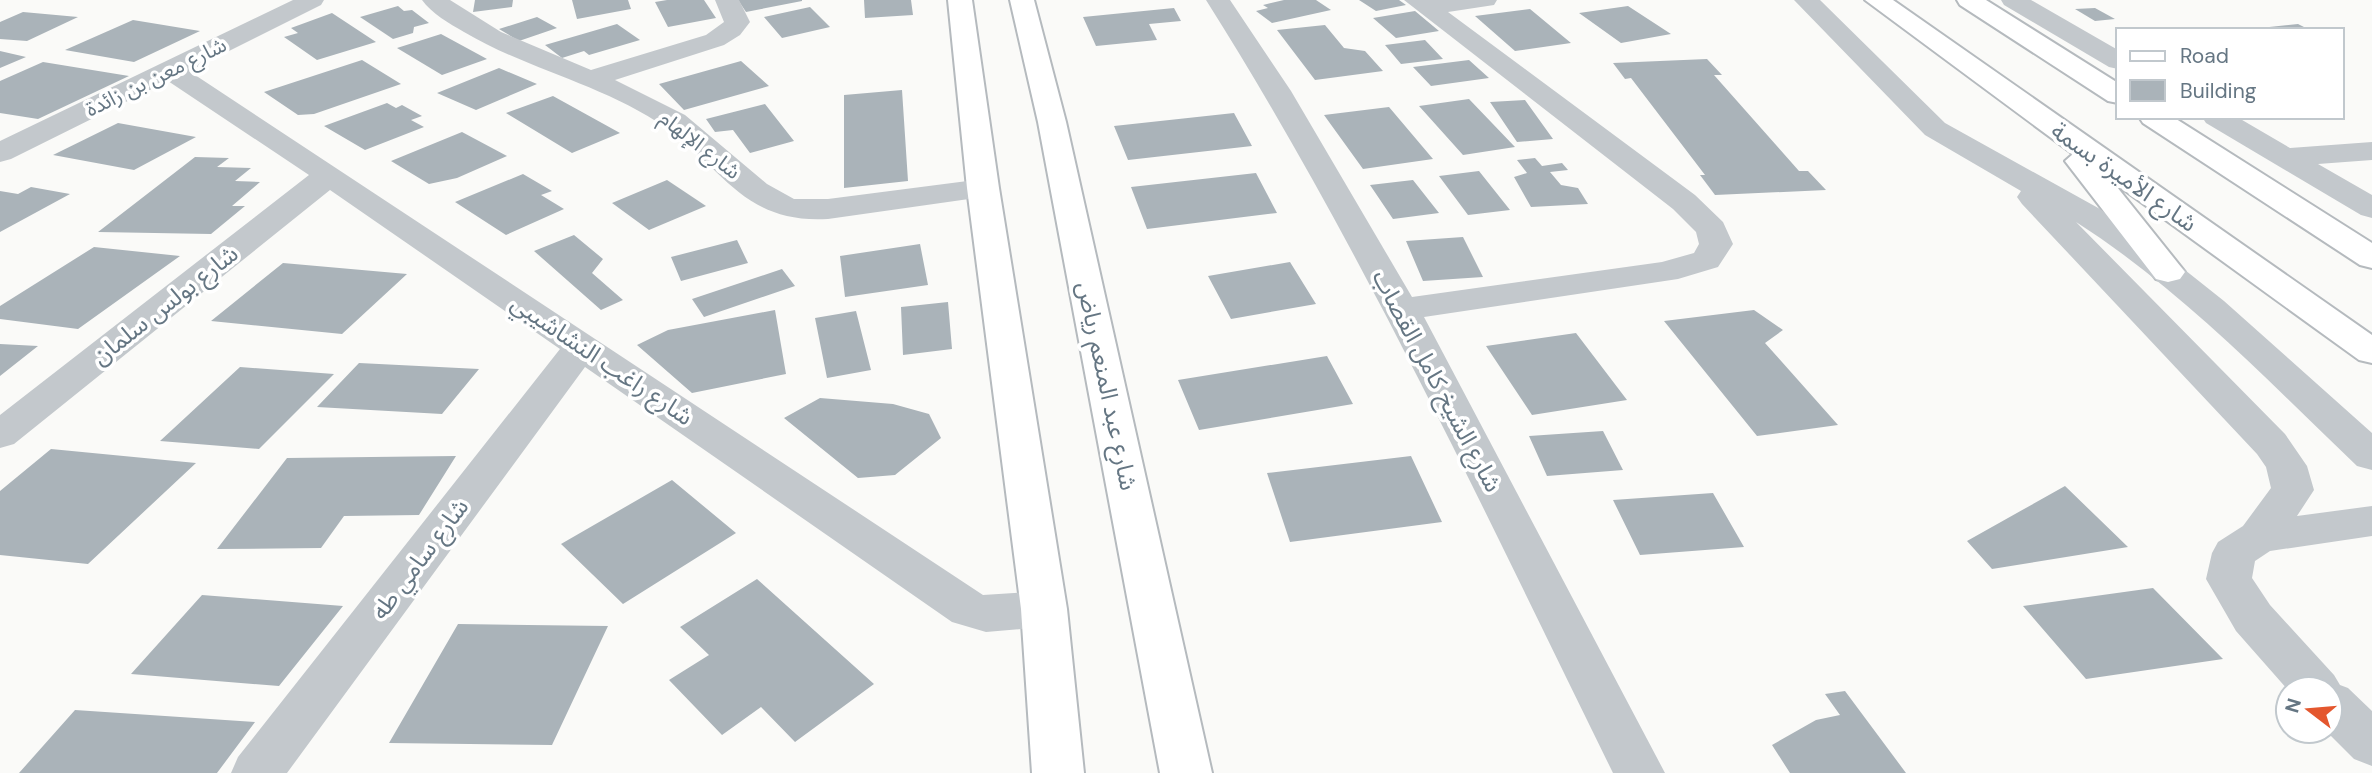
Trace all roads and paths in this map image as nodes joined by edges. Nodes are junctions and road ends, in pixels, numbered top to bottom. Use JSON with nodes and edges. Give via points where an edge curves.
{"nodes":[{"id":1,"x":312,"y":0,"type":"edge"},
{"id":2,"x":435,"y":0,"type":"edge"},
{"id":3,"x":727,"y":0,"type":"edge"},
{"id":4,"x":960,"y":0,"type":"edge"},
{"id":5,"x":1022,"y":0,"type":"edge"},
{"id":6,"x":1218,"y":0,"type":"edge"},
{"id":7,"x":1485,"y":0,"type":"edge"},
{"id":8,"x":1805,"y":0,"type":"edge"},
{"id":9,"x":1877,"y":0,"type":"edge"},
{"id":10,"x":1969,"y":0,"type":"edge"},
{"id":11,"x":2013,"y":0,"type":"edge"},
{"id":12,"x":1422,"y":4,"type":"edge"},
{"id":13,"x":2116,"y":60,"type":"edge"},
{"id":14,"x":170,"y":70,"type":"junction"},
{"id":15,"x":589,"y":79,"type":"junction"},
{"id":16,"x":2116,"y":94,"type":"edge"},
{"id":17,"x":2156,"y":119,"type":"edge"},
{"id":18,"x":2219,"y":119,"type":"edge"},
{"id":19,"x":2052,"y":127,"type":"junction"},
{"id":20,"x":2372,"y":151,"type":"edge"},
{"id":21,"x":0,"y":153,"type":"edge"},
{"id":22,"x":2284,"y":157,"type":"junction"},
{"id":23,"x":2008,"y":171,"type":"junction"},
{"id":24,"x":329,"y":175,"type":"junction"},
{"id":25,"x":984,"y":188,"type":"junction"},
{"id":26,"x":2372,"y":208,"type":"edge"},
{"id":27,"x":2372,"y":258,"type":"edge"},
{"id":28,"x":2168,"y":272,"type":"junction"},
{"id":29,"x":1401,"y":309,"type":"junction"},
{"id":30,"x":582,"y":346,"type":"junction"},
{"id":31,"x":2372,"y":352,"type":"edge"},
{"id":32,"x":0,"y":435,"type":"edge"},
{"id":33,"x":2372,"y":456,"type":"edge"},
{"id":34,"x":2372,"y":521,"type":"edge"},
{"id":35,"x":2259,"y":537,"type":"junction"},
{"id":36,"x":1044,"y":609,"type":"junction"},
{"id":37,"x":2304,"y":675,"type":"edge"},
{"id":38,"x":2344,"y":716,"type":"edge"},
{"id":39,"x":2372,"y":744,"type":"edge"},
{"id":40,"x":257,"y":773,"type":"edge"},
{"id":41,"x":1058,"y":773,"type":"edge"},
{"id":42,"x":1186,"y":773,"type":"edge"},
{"id":43,"x":1639,"y":773,"type":"edge"}],
"edges":[{"from":1,"to":14,"type":"street","name":"شارع معن بن زائدة"},
{"from":2,"to":15,"type":"street","name":"شارع الإلهام","via":[[488,38]]},
{"from":3,"to":15,"type":"street","via":[[737,22],[715,40]]},
{"from":4,"to":25,"type":"main road"},
{"from":5,"to":42,"type":"main road","name":"شارع عبد المنعم رياض","via":[[1052,122]]},
{"from":6,"to":29,"type":"street","name":"شارع الشيخ كامل القصاب","via":[[1277,91]]},
{"from":7,"to":12,"type":"street"},
{"from":8,"to":23,"type":"street","via":[[1935,129]]},
{"from":9,"to":19,"type":"main road","name":"شارع الأميرة بسمة"},
{"from":10,"to":16,"type":"main road"},
{"from":11,"to":13,"type":"street"},
{"from":12,"to":29,"type":"street","via":[[1684,202],[1711,229],[1716,244],[1706,260],[1666,272]]},
{"from":14,"to":21,"type":"street","name":"شارع معن بن زائدة"},
{"from":14,"to":24,"type":"street","name":"شارع راغب النشاشيبي"},
{"from":15,"to":25,"type":"street","name":"شارع الإلهام","via":[[676,122],[782,206],[832,208]]},
{"from":17,"to":27,"type":"main road"},
{"from":18,"to":22,"type":"street"},
{"from":19,"to":28,"type":"main road"},
{"from":19,"to":31,"type":"main road","name":"شارع الأميرة بسمة"},
{"from":20,"to":22,"type":"street"},
{"from":22,"to":26,"type":"street"},
{"from":23,"to":28,"type":"street","via":[[2077,208]]},
{"from":23,"to":35,"type":"street","via":[[2271,444],[2286,466],[2293,490]]},
{"from":24,"to":30,"type":"street","name":"شارع راغب النشاشيبي"},
{"from":24,"to":32,"type":"street","name":"شارع بولس سلمان"},
{"from":25,"to":36,"type":"main road"},
{"from":28,"to":33,"type":"street"},
{"from":29,"to":43,"type":"street","name":"شارع الشيخ كامل القصاب"},
{"from":30,"to":36,"type":"street","name":"شارع راغب النشاشيبي","via":[[968,609],[986,614]]},
{"from":30,"to":40,"type":"street","name":"شارع سامي طه"},
{"from":34,"to":35,"type":"street"},
{"from":35,"to":37,"type":"street","via":[[2234,553],[2229,579],[2253,618]]},
{"from":36,"to":41,"type":"main road"},
{"from":38,"to":39,"type":"street"}]}
